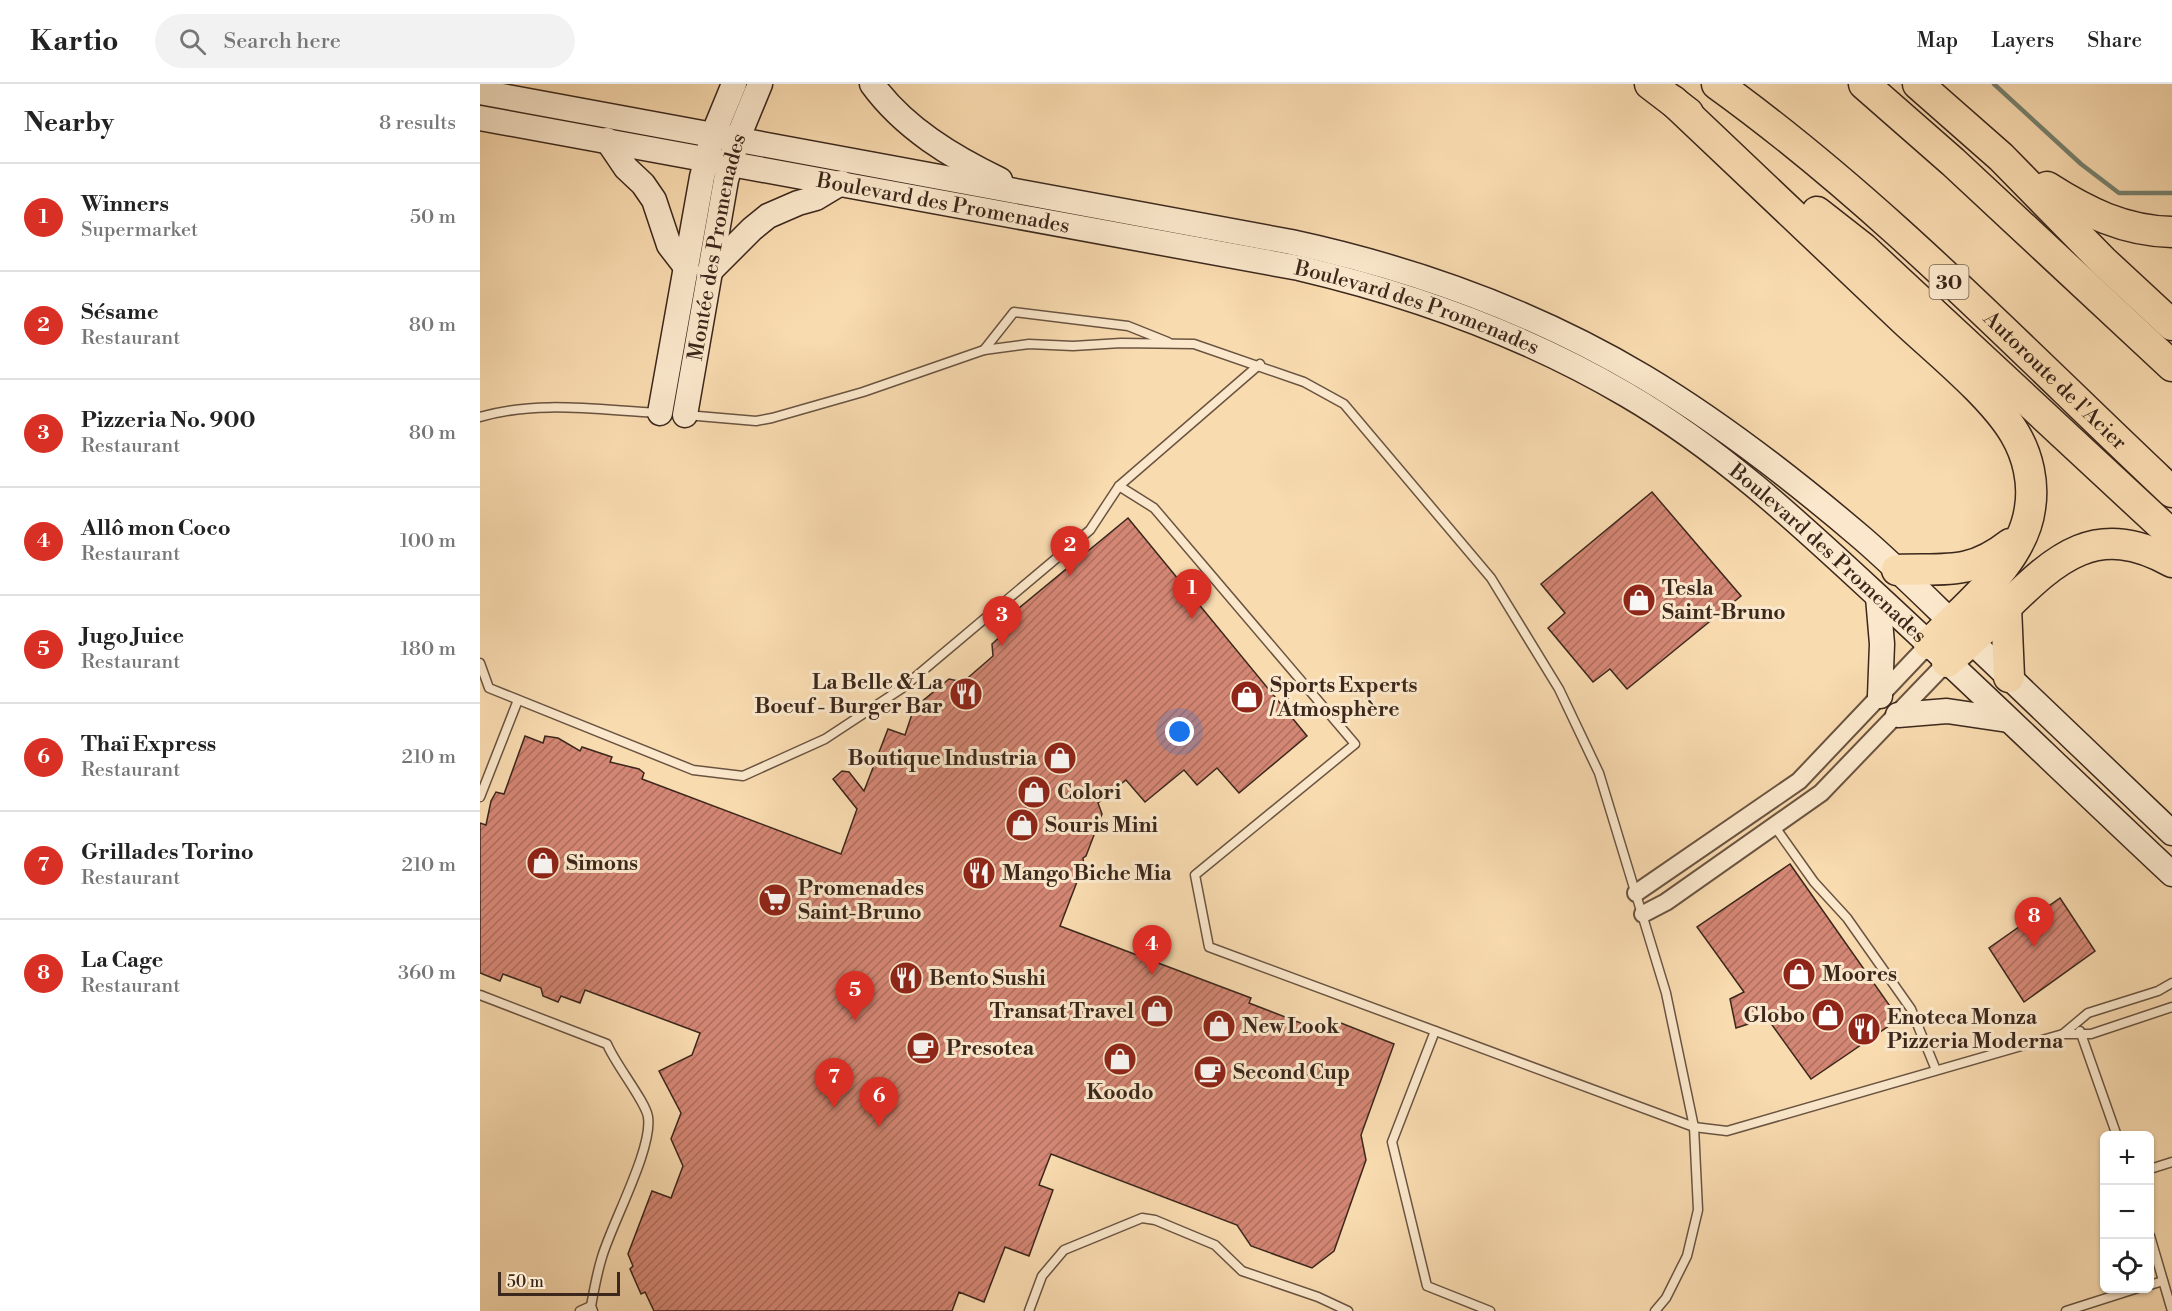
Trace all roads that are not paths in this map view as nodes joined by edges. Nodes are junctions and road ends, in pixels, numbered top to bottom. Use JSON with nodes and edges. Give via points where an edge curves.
{"nodes":[{"id":1,"x":734,"y":84,"type":"edge"},
{"id":2,"x":760,"y":84,"type":"edge"},
{"id":3,"x":872,"y":84,"type":"edge"},
{"id":4,"x":1717,"y":84,"type":"edge"},
{"id":5,"x":1864,"y":84,"type":"edge"},
{"id":6,"x":1918,"y":84,"type":"edge"},
{"id":7,"x":480,"y":92,"type":"edge"},
{"id":8,"x":1661,"y":93,"type":"edge"},
{"id":9,"x":480,"y":118,"type":"edge"},
{"id":10,"x":713,"y":135,"type":"junction"},
{"id":11,"x":607,"y":140,"type":"junction"},
{"id":12,"x":734,"y":151,"type":"junction"},
{"id":13,"x":2001,"y":157,"type":"junction"},
{"id":14,"x":707,"y":158,"type":"junction"},
{"id":15,"x":841,"y":183,"type":"junction"},
{"id":16,"x":1026,"y":193,"type":"junction"},
{"id":17,"x":2172,"y":232,"type":"edge"},
{"id":18,"x":698,"y":269,"type":"junction"},
{"id":19,"x":2172,"y":325,"type":"edge"},
{"id":20,"x":1174,"y":344,"type":"junction"},
{"id":21,"x":984,"y":350,"type":"junction"},
{"id":22,"x":1260,"y":364,"type":"junction"},
{"id":23,"x":2172,"y":366,"type":"edge"},
{"id":24,"x":673,"y":414,"type":"junction"},
{"id":25,"x":480,"y":417,"type":"edge"},
{"id":26,"x":1119,"y":486,"type":"junction"},
{"id":27,"x":2172,"y":492,"type":"edge"},
{"id":28,"x":2026,"y":526,"type":"junction"},
{"id":29,"x":2172,"y":535,"type":"edge"},
{"id":30,"x":2172,"y":562,"type":"edge"},
{"id":31,"x":1897,"y":570,"type":"junction"},
{"id":32,"x":1878,"y":597,"type":"junction"},
{"id":33,"x":2006,"y":607,"type":"junction"},
{"id":34,"x":1961,"y":631,"type":"junction"},
{"id":35,"x":1938,"y":653,"type":"junction"},
{"id":36,"x":480,"y":663,"type":"edge"},
{"id":37,"x":2009,"y":677,"type":"junction"},
{"id":38,"x":1880,"y":696,"type":"junction"},
{"id":39,"x":518,"y":700,"type":"junction"},
{"id":40,"x":1898,"y":715,"type":"junction"},
{"id":41,"x":2008,"y":720,"type":"junction"},
{"id":42,"x":480,"y":797,"type":"edge"},
{"id":43,"x":1775,"y":827,"type":"junction"},
{"id":44,"x":2172,"y":833,"type":"edge"},
{"id":45,"x":2172,"y":874,"type":"edge"},
{"id":46,"x":1636,"y":893,"type":"junction"},
{"id":47,"x":1643,"y":914,"type":"junction"},
{"id":48,"x":2172,"y":983,"type":"edge"},
{"id":49,"x":480,"y":995,"type":"edge"},
{"id":50,"x":2172,"y":1007,"type":"edge"},
{"id":51,"x":2077,"y":1023,"type":"junction"},
{"id":52,"x":1435,"y":1031,"type":"junction"},
{"id":53,"x":2063,"y":1034,"type":"junction"},
{"id":54,"x":2080,"y":1034,"type":"junction"},
{"id":55,"x":1935,"y":1070,"type":"junction"},
{"id":56,"x":1694,"y":1127,"type":"junction"},
{"id":57,"x":2115,"y":1131,"type":"edge"},
{"id":58,"x":2172,"y":1162,"type":"edge"},
{"id":59,"x":2154,"y":1168,"type":"edge"},
{"id":60,"x":2151,"y":1239,"type":"edge"},
{"id":61,"x":2163,"y":1281,"type":"junction"},
{"id":62,"x":2154,"y":1284,"type":"edge"},
{"id":63,"x":2122,"y":1293,"type":"edge"},
{"id":64,"x":592,"y":1309,"type":"edge"},
{"id":65,"x":580,"y":1311,"type":"edge"},
{"id":66,"x":1029,"y":1311,"type":"edge"},
{"id":67,"x":1348,"y":1311,"type":"edge"},
{"id":68,"x":1490,"y":1311,"type":"edge"},
{"id":69,"x":1655,"y":1311,"type":"edge"},
{"id":70,"x":2066,"y":1311,"type":"edge"},
{"id":71,"x":2172,"y":1311,"type":"edge"}],
"edges":[{"from":1,"to":10,"type":"street","name":"Montée des Promenades"},
{"from":2,"to":12,"type":"street","name":"Montée des Promenades"},
{"from":3,"to":16,"type":"street","via":[[899,114],[937,145]]},
{"from":4,"to":27,"type":"highway","name":"Autoroute de l'Acier","number":"30","via":[[1867,206]]},
{"from":5,"to":23,"type":"highway"},
{"from":6,"to":13,"type":"highway"},
{"from":7,"to":10,"type":"street","name":"Boulevard des Promenades"},
{"from":8,"to":28,"type":"highway","via":[[1949,362],[2009,424],[2028,468],[2031,498]]},
{"from":8,"to":29,"type":"highway","via":[[1863,248]]},
{"from":9,"to":11,"type":"street","name":"Boulevard des Promenades"},
{"from":10,"to":12,"type":"street","name":"Boulevard des Promenades"},
{"from":10,"to":14,"type":"street","name":"Montée des Promenades"},
{"from":11,"to":14,"type":"street","name":"Boulevard des Promenades"},
{"from":11,"to":18,"type":"street","via":[[654,200],[669,245]]},
{"from":12,"to":14,"type":"street","name":"Boulevard des Promenades"},
{"from":12,"to":15,"type":"street","name":"Boulevard des Promenades"},
{"from":12,"to":16,"type":"street","name":"Boulevard des Promenades"},
{"from":12,"to":18,"type":"street","name":"Montée des Promenades"},
{"from":13,"to":17,"type":"highway","via":[[2091,214],[2136,228]]},
{"from":13,"to":19,"type":"highway"},
{"from":14,"to":18,"type":"street","name":"Montée des Promenades"},
{"from":15,"to":18,"type":"street","via":[[816,198],[768,216]]},
{"from":15,"to":32,"type":"street","name":"Boulevard des Promenades","via":[[1299,268],[1392,292],[1479,322],[1583,370],[1686,433],[1762,491]]},
{"from":16,"to":31,"type":"street","name":"Boulevard des Promenades","via":[[1340,253],[1426,277],[1509,309],[1601,352],[1687,404],[1820,504]]},
{"from":18,"to":24,"type":"street","name":"Montée des Promenades"},
{"from":20,"to":21,"type":"lane","via":[[1029,344]]},
{"from":20,"to":21,"type":"lane","via":[[1128,326],[1014,312]]},
{"from":20,"to":22,"type":"lane","via":[[1194,344]]},
{"from":21,"to":24,"type":"lane","via":[[772,418],[756,421]]},
{"from":22,"to":26,"type":"lane"},
{"from":22,"to":46,"type":"lane","via":[[1344,404],[1491,578],[1559,688],[1583,738],[1599,773]]},
{"from":24,"to":25,"type":"lane","via":[[539,407]]},
{"from":26,"to":39,"type":"lane","via":[[1090,530],[901,689],[825,739],[742,776],[693,770]]},
{"from":26,"to":52,"type":"lane","via":[[1154,508],[1355,744],[1195,875],[1209,947]]},
{"from":28,"to":31,"type":"highway","via":[[2000,552],[1967,567]]},
{"from":28,"to":34,"type":"highway","via":[[2008,561]]},
{"from":30,"to":33,"type":"highway","via":[[2127,545],[2083,549],[2046,568]]},
{"from":31,"to":34,"type":"street","name":"Boulevard des Promenades"},
{"from":32,"to":35,"type":"street","name":"Boulevard des Promenades"},
{"from":32,"to":38,"type":"street","via":[[1882,644]]},
{"from":33,"to":34,"type":"highway"},
{"from":33,"to":37,"type":"highway"},
{"from":34,"to":35,"type":"highway"},
{"from":34,"to":37,"type":"street","name":"Boulevard des Promenades"},
{"from":35,"to":38,"type":"street"},
{"from":35,"to":40,"type":"street"},
{"from":35,"to":41,"type":"street","name":"Boulevard des Promenades"},
{"from":36,"to":39,"type":"lane","via":[[489,688]]},
{"from":37,"to":44,"type":"street","name":"Boulevard des Promenades"},
{"from":38,"to":46,"type":"street","via":[[1791,788]]},
{"from":39,"to":42,"type":"lane"},
{"from":40,"to":41,"type":"street","via":[[1947,711]]},
{"from":40,"to":43,"type":"street","via":[[1828,787]]},
{"from":41,"to":45,"type":"street","name":"Boulevard des Promenades"},
{"from":43,"to":47,"type":"street"},
{"from":43,"to":55,"type":"lane","via":[[1814,882],[1847,918],[1911,1009]]},
{"from":46,"to":47,"type":"lane"},
{"from":47,"to":56,"type":"lane","via":[[1674,1024]]},
{"from":48,"to":51,"type":"lane","via":[[2088,1013]]},
{"from":49,"to":64,"type":"lane","via":[[607,1044],[648,1117],[646,1139],[602,1256]]},
{"from":50,"to":54,"type":"lane","via":[[2110,1029]]},
{"from":51,"to":53,"type":"lane"},
{"from":51,"to":54,"type":"lane"},
{"from":52,"to":56,"type":"lane"},
{"from":52,"to":68,"type":"lane","via":[[1392,1142],[1427,1286]]},
{"from":53,"to":54,"type":"lane"},
{"from":53,"to":55,"type":"lane"},
{"from":54,"to":57,"type":"lane"},
{"from":55,"to":56,"type":"lane","via":[[1727,1131]]},
{"from":56,"to":69,"type":"lane","via":[[1698,1210],[1687,1256]]},
{"from":58,"to":59,"type":"lane"},
{"from":60,"to":61,"type":"lane"},
{"from":61,"to":62,"type":"lane"},
{"from":61,"to":71,"type":"lane"},
{"from":63,"to":70,"type":"lane"},
{"from":64,"to":65,"type":"lane"},
{"from":66,"to":67,"type":"lane","via":[[1042,1276],[1064,1250],[1142,1218],[1215,1245],[1242,1271]]}]}
